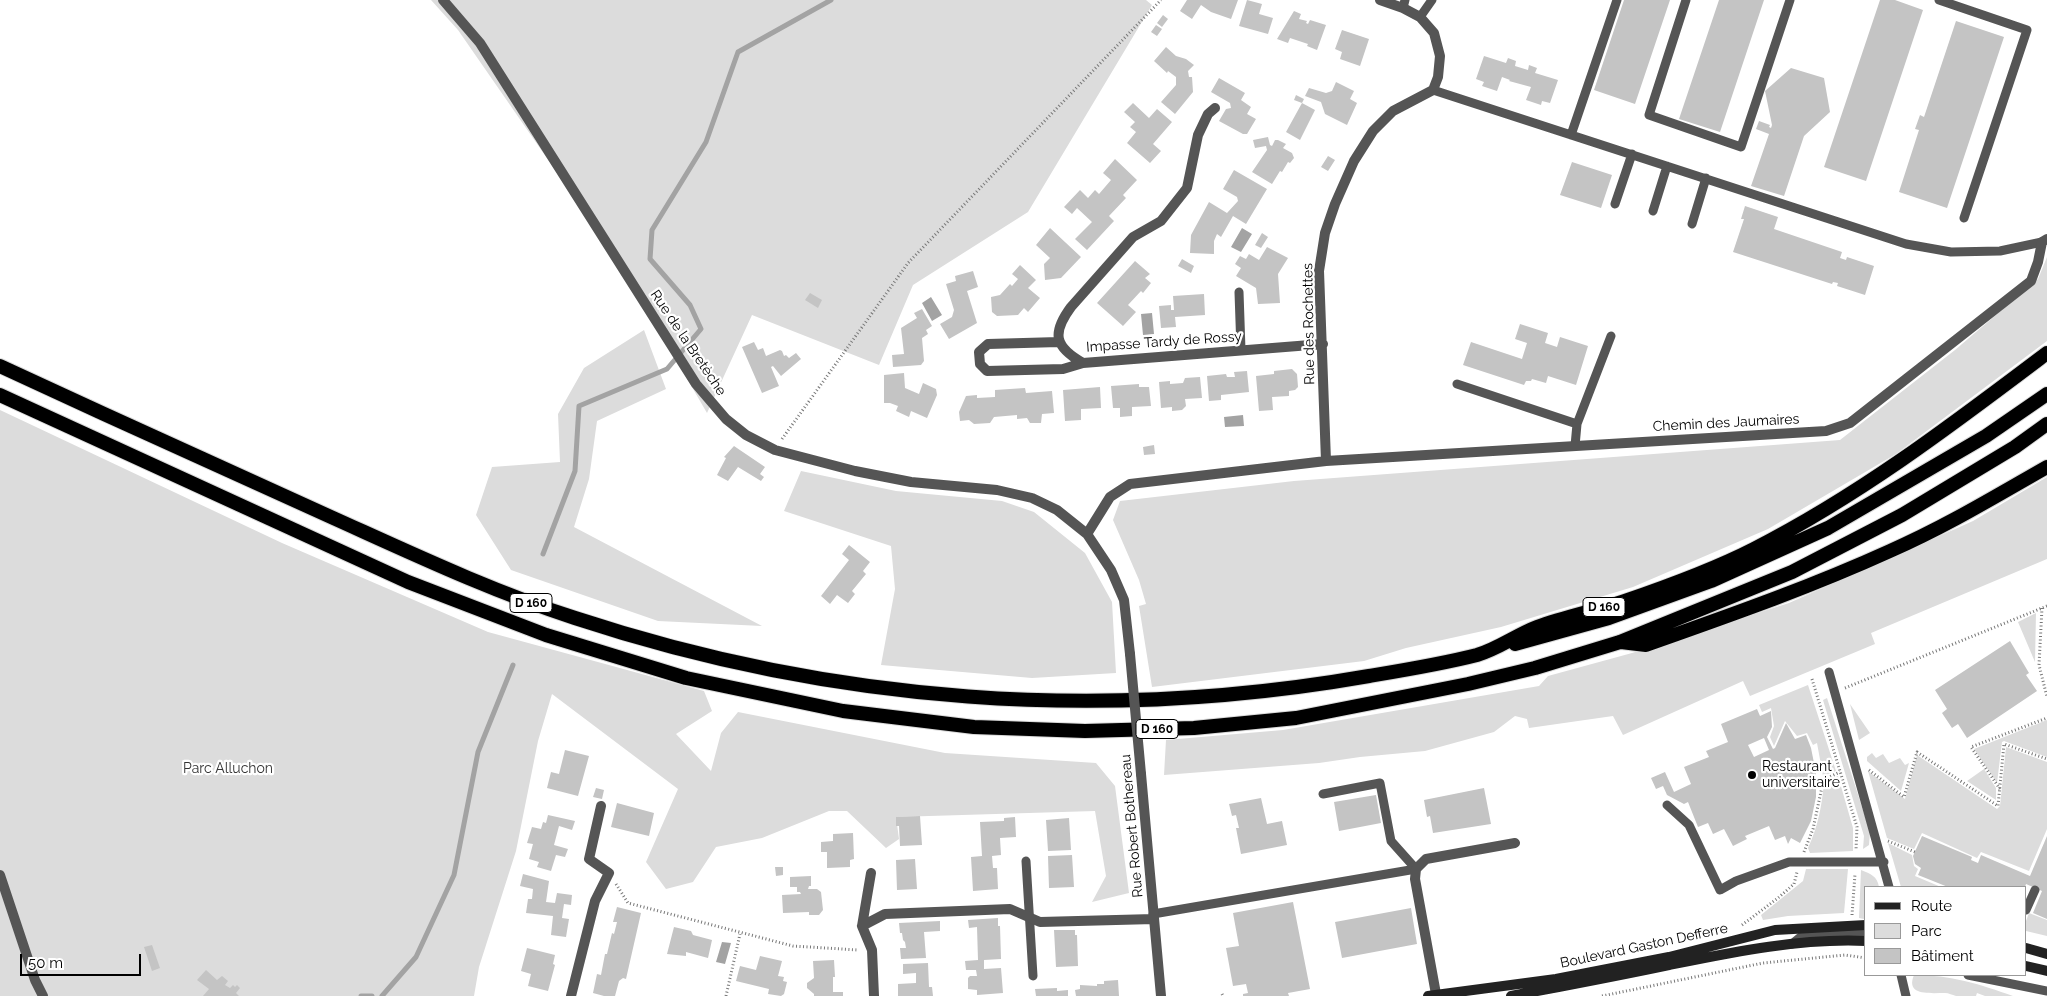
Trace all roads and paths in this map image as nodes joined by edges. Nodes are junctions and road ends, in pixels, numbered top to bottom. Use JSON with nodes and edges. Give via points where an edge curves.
{"nodes":[{"id":1,"x":442,"y":0,"type":"edge"},
{"id":2,"x":1162,"y":0,"type":"edge"},
{"id":3,"x":1380,"y":0,"type":"edge"},
{"id":4,"x":1432,"y":0,"type":"edge"},
{"id":5,"x":1617,"y":0,"type":"edge"},
{"id":6,"x":1686,"y":0,"type":"edge"},
{"id":7,"x":1790,"y":0,"type":"edge"},
{"id":8,"x":1939,"y":0,"type":"edge"},
{"id":9,"x":1404,"y":4,"type":"edge"},
{"id":10,"x":1420,"y":17,"type":"junction"},
{"id":11,"x":1433,"y":90,"type":"junction"},
{"id":12,"x":1215,"y":108,"type":"dead end"},
{"id":13,"x":1571,"y":135,"type":"junction"},
{"id":14,"x":1632,"y":154,"type":"junction"},
{"id":15,"x":1667,"y":166,"type":"junction"},
{"id":16,"x":1706,"y":178,"type":"junction"},
{"id":17,"x":1615,"y":204,"type":"dead end"},
{"id":18,"x":1653,"y":212,"type":"dead end"},
{"id":19,"x":1964,"y":218,"type":"dead end"},
{"id":20,"x":1692,"y":224,"type":"dead end"},
{"id":21,"x":2044,"y":240,"type":"edge"},
{"id":22,"x":1240,"y":292,"type":"dead end"},
{"id":23,"x":1611,"y":336,"type":"dead end"},
{"id":24,"x":1059,"y":342,"type":"junction"},
{"id":25,"x":1323,"y":344,"type":"junction"},
{"id":26,"x":1241,"y":350,"type":"junction"},
{"id":27,"x":2047,"y":353,"type":"edge"},
{"id":28,"x":1083,"y":363,"type":"junction"},
{"id":29,"x":0,"y":366,"type":"edge"},
{"id":30,"x":1458,"y":384,"type":"dead end"},
{"id":31,"x":2047,"y":394,"type":"edge"},
{"id":32,"x":0,"y":396,"type":"edge"},
{"id":33,"x":1577,"y":424,"type":"junction"},
{"id":34,"x":2047,"y":424,"type":"edge"},
{"id":35,"x":1575,"y":446,"type":"junction"},
{"id":36,"x":775,"y":450,"type":"junction"},
{"id":37,"x":1326,"y":461,"type":"junction"},
{"id":38,"x":2047,"y":467,"type":"edge"},
{"id":39,"x":1087,"y":534,"type":"junction"},
{"id":40,"x":2047,"y":606,"type":"edge"},
{"id":41,"x":2042,"y":608,"type":"junction"},
{"id":42,"x":1620,"y":642,"type":"junction"},
{"id":43,"x":1484,"y":653,"type":"junction"},
{"id":44,"x":1130,"y":654,"type":"joint"},
{"id":45,"x":1829,"y":672,"type":"dead end"},
{"id":46,"x":1812,"y":679,"type":"dead end"},
{"id":47,"x":1835,"y":692,"type":"junction"},
{"id":48,"x":2047,"y":697,"type":"edge"},
{"id":49,"x":1819,"y":699,"type":"junction"},
{"id":50,"x":2047,"y":718,"type":"edge"},
{"id":51,"x":1854,"y":759,"type":"junction"},
{"id":52,"x":2047,"y":760,"type":"edge"},
{"id":53,"x":2000,"y":790,"type":"junction"},
{"id":54,"x":1323,"y":794,"type":"dead end"},
{"id":55,"x":1667,"y":805,"type":"dead end"},
{"id":56,"x":601,"y":806,"type":"dead end"},
{"id":57,"x":1877,"y":837,"type":"junction"},
{"id":58,"x":1514,"y":843,"type":"dead end"},
{"id":59,"x":1915,"y":852,"type":"dead end"},
{"id":60,"x":1026,"y":861,"type":"dead end"},
{"id":61,"x":1856,"y":862,"type":"junction"},
{"id":62,"x":1884,"y":862,"type":"junction"},
{"id":63,"x":1416,"y":869,"type":"junction"},
{"id":64,"x":609,"y":873,"type":"junction"},
{"id":65,"x":870,"y":873,"type":"dead end"},
{"id":66,"x":0,"y":875,"type":"edge"},
{"id":67,"x":1890,"y":886,"type":"edge"},
{"id":68,"x":2035,"y":890,"type":"dead end"},
{"id":69,"x":2027,"y":908,"type":"edge"},
{"id":70,"x":1029,"y":916,"type":"junction"},
{"id":71,"x":1154,"y":917,"type":"junction"},
{"id":72,"x":1851,"y":925,"type":"junction"},
{"id":73,"x":1864,"y":925,"type":"edge"},
{"id":74,"x":862,"y":926,"type":"junction"},
{"id":75,"x":1864,"y":932,"type":"edge"},
{"id":76,"x":740,"y":934,"type":"junction"},
{"id":77,"x":1847,"y":940,"type":"junction"},
{"id":78,"x":1864,"y":941,"type":"edge"},
{"id":79,"x":1792,"y":944,"type":"junction"},
{"id":80,"x":2027,"y":948,"type":"edge"},
{"id":81,"x":872,"y":950,"type":"junction"},
{"id":82,"x":2047,"y":954,"type":"edge"},
{"id":83,"x":1845,"y":955,"type":"junction"},
{"id":84,"x":1864,"y":958,"type":"edge"},
{"id":85,"x":2027,"y":966,"type":"edge"},
{"id":86,"x":2047,"y":971,"type":"edge"},
{"id":87,"x":1032,"y":976,"type":"dead end"},
{"id":88,"x":1901,"y":976,"type":"edge"},
{"id":89,"x":1973,"y":976,"type":"edge"},
{"id":90,"x":2047,"y":991,"type":"edge"},
{"id":91,"x":1432,"y":995,"type":"edge"},
{"id":92,"x":43,"y":996,"type":"edge"},
{"id":93,"x":571,"y":996,"type":"edge"},
{"id":94,"x":726,"y":996,"type":"edge"},
{"id":95,"x":874,"y":996,"type":"edge"},
{"id":96,"x":1161,"y":996,"type":"edge"},
{"id":97,"x":1512,"y":996,"type":"edge"},
{"id":98,"x":1602,"y":996,"type":"edge"},
{"id":99,"x":1906,"y":996,"type":"edge"}],
"edges":[{"from":1,"to":36,"type":"street","name":"Rue de la Bretèche","via":[[480,43],[696,384],[726,419],[746,435]]},
{"from":2,"to":36,"type":"path","via":[[908,263]]},
{"from":3,"to":9,"type":"street"},
{"from":4,"to":10,"type":"lane"},
{"from":5,"to":13,"type":"lane"},
{"from":6,"to":7,"type":"lane","via":[[1648,115],[1741,147]]},
{"from":8,"to":19,"type":"lane","via":[[2027,30]]},
{"from":9,"to":10,"type":"street"},
{"from":10,"to":11,"type":"street","via":[[1434,33],[1440,56]]},
{"from":11,"to":13,"type":"lane"},
{"from":11,"to":25,"type":"street","name":"Rue des Rochettes","via":[[1393,111],[1373,131],[1354,161],[1335,204],[1325,234],[1319,271]]},
{"from":12,"to":24,"type":"street","via":[[1208,114],[1198,135],[1187,188],[1161,221],[1133,238],[1071,307],[1062,319]]},
{"from":13,"to":14,"type":"lane"},
{"from":14,"to":15,"type":"lane"},
{"from":14,"to":17,"type":"lane"},
{"from":15,"to":16,"type":"lane"},
{"from":15,"to":18,"type":"lane"},
{"from":16,"to":20,"type":"lane"},
{"from":16,"to":21,"type":"lane","via":[[1906,244],[1951,252],[2000,251]]},
{"from":21,"to":35,"type":"street","name":"Chemin des Jaumaires","via":[[2031,281],[1850,423],[1826,431]]},
{"from":22,"to":26,"type":"lane"},
{"from":23,"to":33,"type":"lane"},
{"from":24,"to":28,"type":"street","name":"Impasse Tardy de Rossy","via":[[1067,354]]},
{"from":24,"to":28,"type":"street","via":[[988,344],[979,352],[980,364],[987,371],[1063,369]]},
{"from":25,"to":26,"type":"street","name":"Impasse Tardy de Rossy"},
{"from":25,"to":37,"type":"street","name":"Rue des Rochettes"},
{"from":26,"to":28,"type":"street","name":"Impasse Tardy de Rossy"},
{"from":27,"to":43,"type":"highway","number":"D 160","via":[[1859,490],[1750,551],[1624,601],[1534,628]]},
{"from":29,"to":43,"type":"highway","number":"D 160","via":[[409,552],[535,605],[665,646],[815,679],[978,698],[1150,701],[1309,687]]},
{"from":30,"to":33,"type":"lane"},
{"from":31,"to":43,"type":"highway","number":"D 160","via":[[1986,436],[1828,528],[1702,585],[1609,618]]},
{"from":32,"to":42,"type":"highway","number":"D 160","via":[[408,582],[546,635],[686,678],[843,711],[974,727],[1086,731],[1194,728],[1296,718],[1468,684]]},
{"from":33,"to":35,"type":"lane"},
{"from":34,"to":42,"type":"highway","number":"D 160","via":[[1902,515],[1800,567]]},
{"from":35,"to":37,"type":"street","name":"Chemin des Jaumaires"},
{"from":36,"to":39,"type":"street","name":"Rue de la Bretèche","via":[[911,482],[998,490],[1032,498],[1056,510]]},
{"from":37,"to":39,"type":"street","via":[[1130,484],[1110,497]]},
{"from":38,"to":42,"type":"highway","number":"D 160","via":[[1960,517],[1823,580],[1646,645]]},
{"from":39,"to":44,"type":"street","name":"Rue de la Bretèche","via":[[1111,570],[1124,600]]},
{"from":40,"to":41,"type":"path"},
{"from":41,"to":47,"type":"path"},
{"from":41,"to":48,"type":"path","via":[[2039,665]]},
{"from":44,"to":71,"type":"street","name":"Rue Robert Bothereau","bridge":true},
{"from":45,"to":47,"type":"lane"},
{"from":46,"to":49,"type":"path"},
{"from":47,"to":49,"type":"path"},
{"from":47,"to":51,"type":"lane"},
{"from":49,"to":61,"type":"path","via":[[1857,827]]},
{"from":50,"to":53,"type":"path","via":[[1971,747]]},
{"from":51,"to":53,"type":"path","via":[[1904,797],[1916,752],[1998,806]]},
{"from":51,"to":57,"type":"lane"},
{"from":52,"to":53,"type":"path","via":[[2004,744]]},
{"from":54,"to":63,"type":"lane","via":[[1380,783],[1391,841]]},
{"from":55,"to":61,"type":"lane","via":[[1689,825],[1720,890],[1789,862]]},
{"from":56,"to":64,"type":"street","via":[[589,859]]},
{"from":57,"to":59,"type":"path"},
{"from":57,"to":62,"type":"lane"},
{"from":58,"to":63,"type":"street","via":[[1426,859]]},
{"from":60,"to":70,"type":"lane"},
{"from":61,"to":62,"type":"lane"},
{"from":61,"to":72,"type":"path"},
{"from":62,"to":67,"type":"lane"},
{"from":63,"to":71,"type":"lane"},
{"from":63,"to":91,"type":"street"},
{"from":64,"to":76,"type":"path","via":[[628,904]]},
{"from":64,"to":93,"type":"street","via":[[596,900]]},
{"from":65,"to":74,"type":"street"},
{"from":66,"to":92,"type":"street"},
{"from":68,"to":69,"type":"lane"},
{"from":70,"to":71,"type":"street","via":[[1040,922]]},
{"from":70,"to":74,"type":"street","via":[[1010,909],[884,914]]},
{"from":70,"to":87,"type":"lane"},
{"from":71,"to":96,"type":"street","name":"Rue Robert Bothereau"},
{"from":72,"to":73,"type":"main road","name":"Boulevard Gaston Defferre"},
{"from":72,"to":91,"type":"main road","name":"Boulevard Gaston Defferre","via":[[1776,930],[1669,957],[1566,977]]},
{"from":74,"to":81,"type":"street"},
{"from":75,"to":79,"type":"lane","via":[[1803,935]]},
{"from":76,"to":81,"type":"path","via":[[807,948]]},
{"from":76,"to":94,"type":"path"},
{"from":77,"to":78,"type":"main road","name":"Boulevard Gaston Defferre"},
{"from":77,"to":79,"type":"main road","name":"Boulevard Gaston Defferre"},
{"from":77,"to":83,"type":"path"},
{"from":79,"to":97,"type":"main road","name":"Boulevard Gaston Defferre","via":[[1732,952]]},
{"from":80,"to":82,"type":"main road"},
{"from":81,"to":95,"type":"street"},
{"from":83,"to":84,"type":"path"},
{"from":83,"to":98,"type":"path","via":[[1763,963]]},
{"from":85,"to":86,"type":"main road"},
{"from":88,"to":99,"type":"lane"},
{"from":89,"to":90,"type":"lane"}]}
